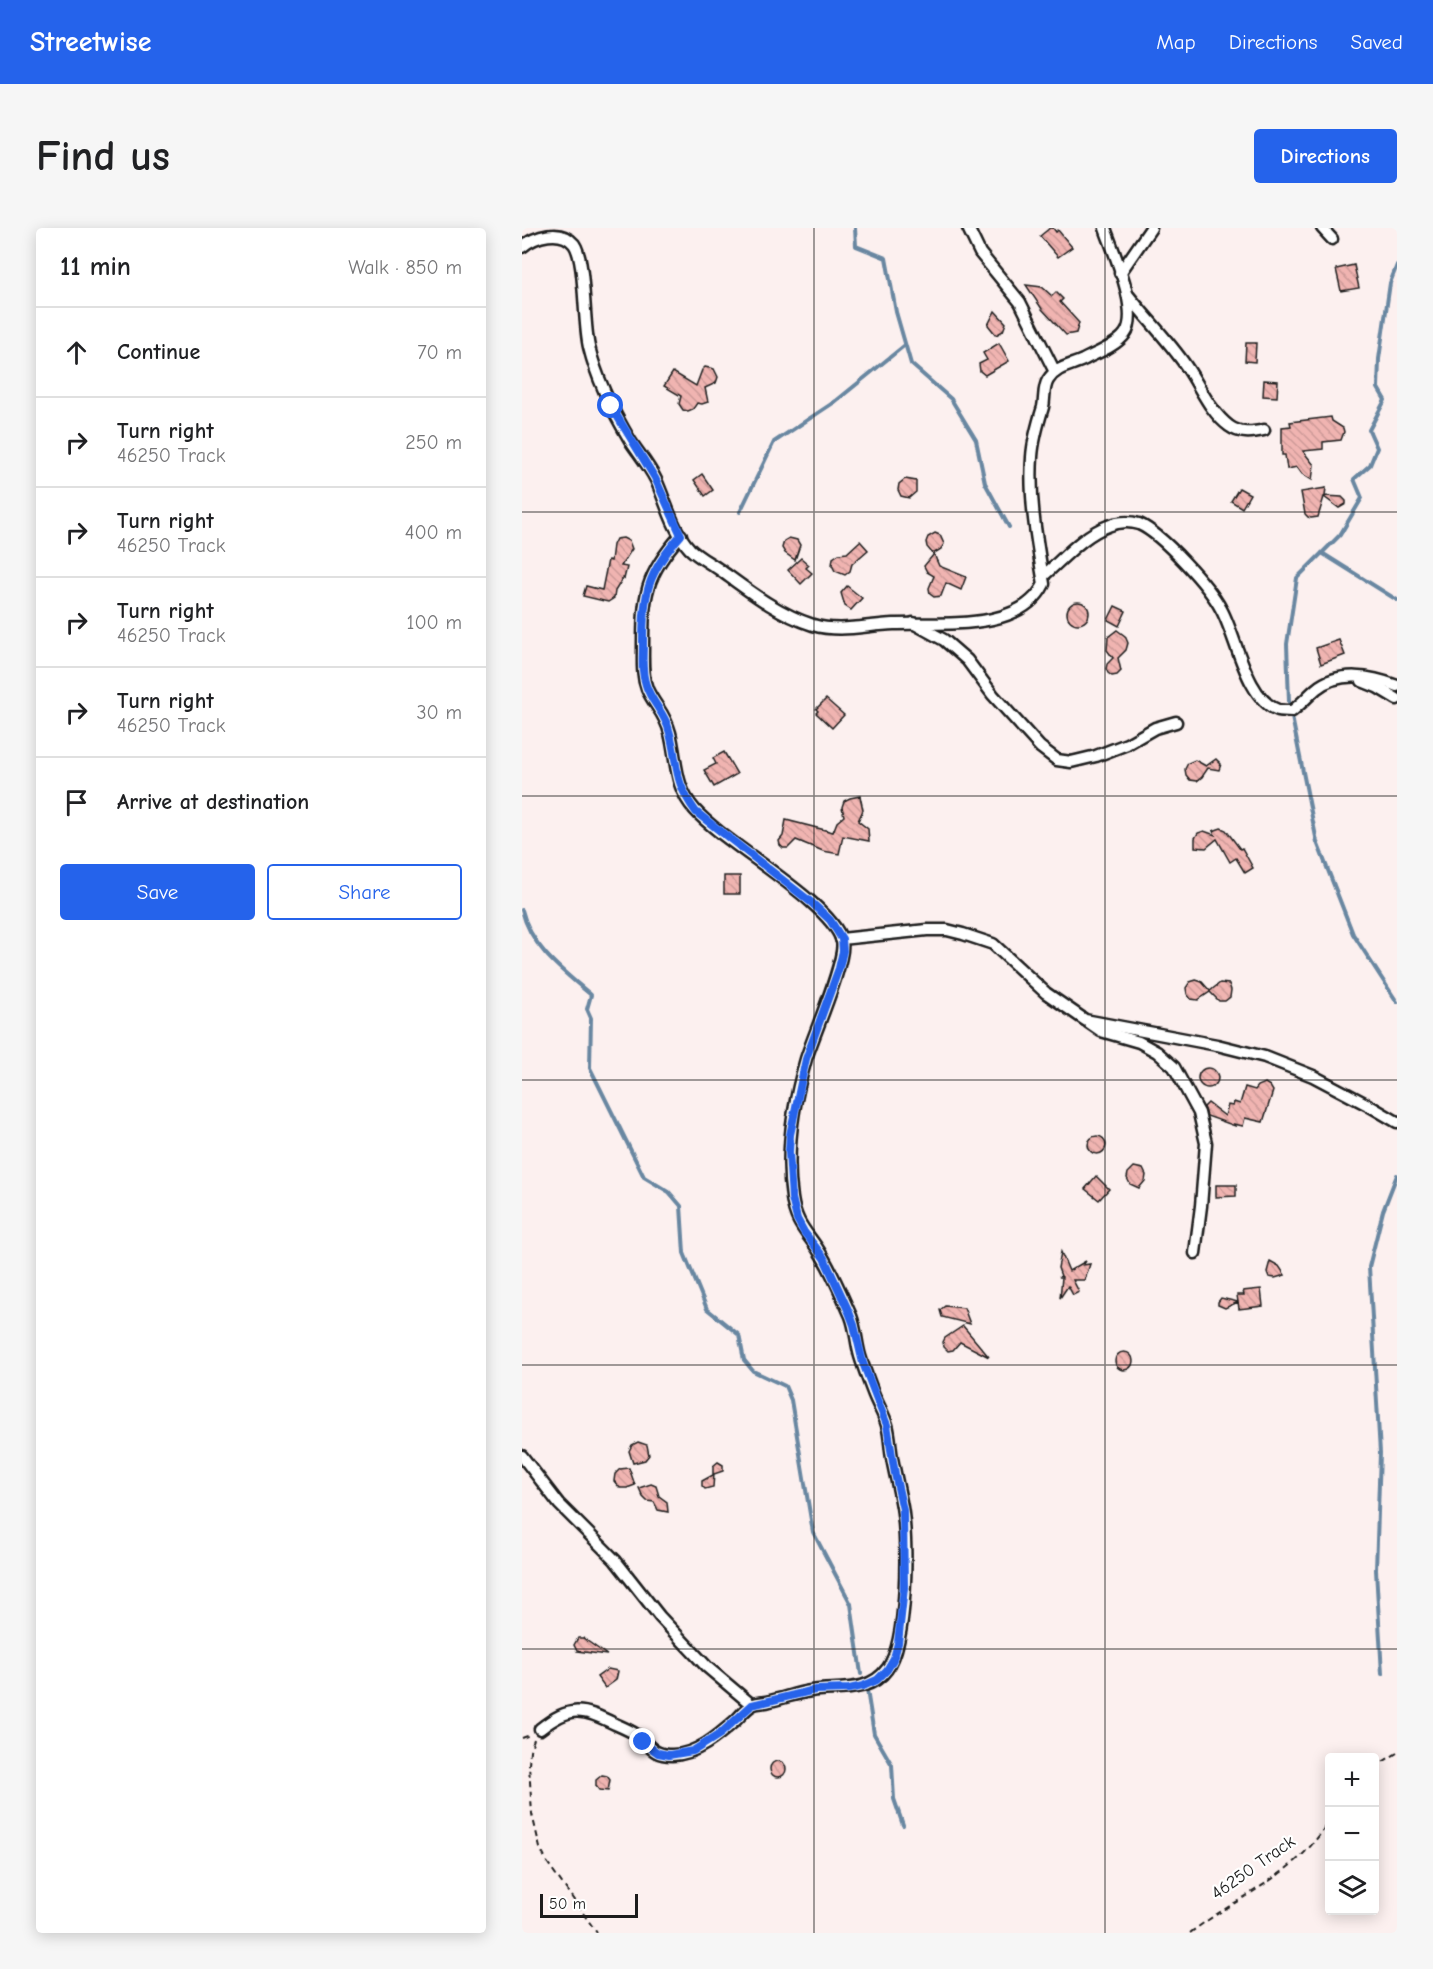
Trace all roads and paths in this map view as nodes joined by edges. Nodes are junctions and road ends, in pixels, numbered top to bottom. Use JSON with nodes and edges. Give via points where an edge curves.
{"nodes":[{"id":1,"x":968,"y":228,"type":"edge"},
{"id":2,"x":1105,"y":228,"type":"edge"},
{"id":3,"x":1151,"y":228,"type":"edge"},
{"id":4,"x":1322,"y":228,"type":"edge"},
{"id":5,"x":1332,"y":239,"type":"dead end"},
{"id":6,"x":522,"y":248,"type":"edge"},
{"id":7,"x":1120,"y":273,"type":"junction"},
{"id":8,"x":1126,"y":292,"type":"junction"},
{"id":9,"x":1055,"y":372,"type":"junction"},
{"id":10,"x":1264,"y":430,"type":"dead end"},
{"id":11,"x":681,"y":535,"type":"junction"},
{"id":12,"x":1043,"y":576,"type":"junction"},
{"id":13,"x":913,"y":623,"type":"junction"},
{"id":14,"x":1351,"y":677,"type":"junction"},
{"id":15,"x":1397,"y":686,"type":"edge"},
{"id":16,"x":1397,"y":699,"type":"edge"},
{"id":17,"x":1176,"y":722,"type":"dead end"},
{"id":18,"x":842,"y":939,"type":"junction"},
{"id":19,"x":1085,"y":1020,"type":"junction"},
{"id":20,"x":1397,"y":1122,"type":"edge"},
{"id":21,"x":1195,"y":1253,"type":"dead end"},
{"id":22,"x":522,"y":1456,"type":"edge"},
{"id":23,"x":752,"y":1705,"type":"junction"},
{"id":24,"x":540,"y":1729,"type":"joint"},
{"id":25,"x":1397,"y":1753,"type":"edge"},
{"id":26,"x":1379,"y":1764,"type":"edge"},
{"id":27,"x":1325,"y":1827,"type":"edge"},
{"id":28,"x":597,"y":1933,"type":"edge"},
{"id":29,"x":1190,"y":1933,"type":"edge"}],
"edges":[{"from":1,"to":9,"type":"street","via":[[980,253],[1020,302]]},
{"from":2,"to":7,"type":"street"},
{"from":3,"to":7,"type":"street"},
{"from":4,"to":5,"type":"street"},
{"from":6,"to":11,"type":"street","via":[[534,238],[548,234],[563,236],[574,243],[579,255],[585,327],[596,371],[611,406],[655,478]]},
{"from":7,"to":8,"type":"street"},
{"from":8,"to":9,"type":"street","via":[[1130,323],[1126,333],[1100,352]]},
{"from":8,"to":10,"type":"street","via":[[1181,359],[1216,414],[1239,431]]},
{"from":9,"to":12,"type":"street","via":[[1045,388],[1032,457],[1034,527]]},
{"from":11,"to":13,"type":"street","via":[[690,549],[768,604],[811,624],[839,629]]},
{"from":11,"to":18,"type":"street","via":[[654,570],[646,588],[643,618],[646,687],[668,726],[678,783],[696,812],[812,903]]},
{"from":12,"to":13,"type":"street","via":[[1044,584],[1034,599],[993,619]]},
{"from":12,"to":14,"type":"street","via":[[1106,526],[1138,524],[1163,542],[1209,590],[1222,609],[1254,687],[1268,703],[1279,710],[1292,711],[1327,682]]},
{"from":13,"to":17,"type":"street","via":[[944,640],[967,660],[993,695],[1057,760],[1071,762],[1096,756]]},
{"from":14,"to":15,"type":"street","via":[[1380,679]]},
{"from":14,"to":16,"type":"street"},
{"from":18,"to":19,"type":"street","via":[[927,930],[963,934],[993,944],[1046,993]]},
{"from":18,"to":23,"type":"street","via":[[839,968],[806,1059],[790,1135],[792,1198],[797,1219],[824,1258],[849,1312],[887,1425],[903,1510],[902,1619],[894,1658],[877,1680],[849,1689],[815,1690]]},
{"from":19,"to":20,"type":"street","via":[[1264,1057],[1313,1076]]},
{"from":19,"to":21,"type":"street","via":[[1101,1031],[1139,1042],[1157,1052],[1174,1067],[1199,1113],[1206,1143]]},
{"from":22,"to":23,"type":"street","via":[[559,1504],[615,1560],[660,1617],[707,1667]]},
{"from":23,"to":24,"type":"street","via":[[720,1734],[693,1751],[680,1754],[658,1753],[638,1736],[586,1711],[563,1714]]},
{"from":24,"to":28,"type":"path","via":[[530,1750],[529,1766],[532,1814],[540,1848]]},
{"from":25,"to":26,"type":"path"},
{"from":27,"to":29,"type":"path","name":"46250 Track","via":[[1298,1858]]}]}
